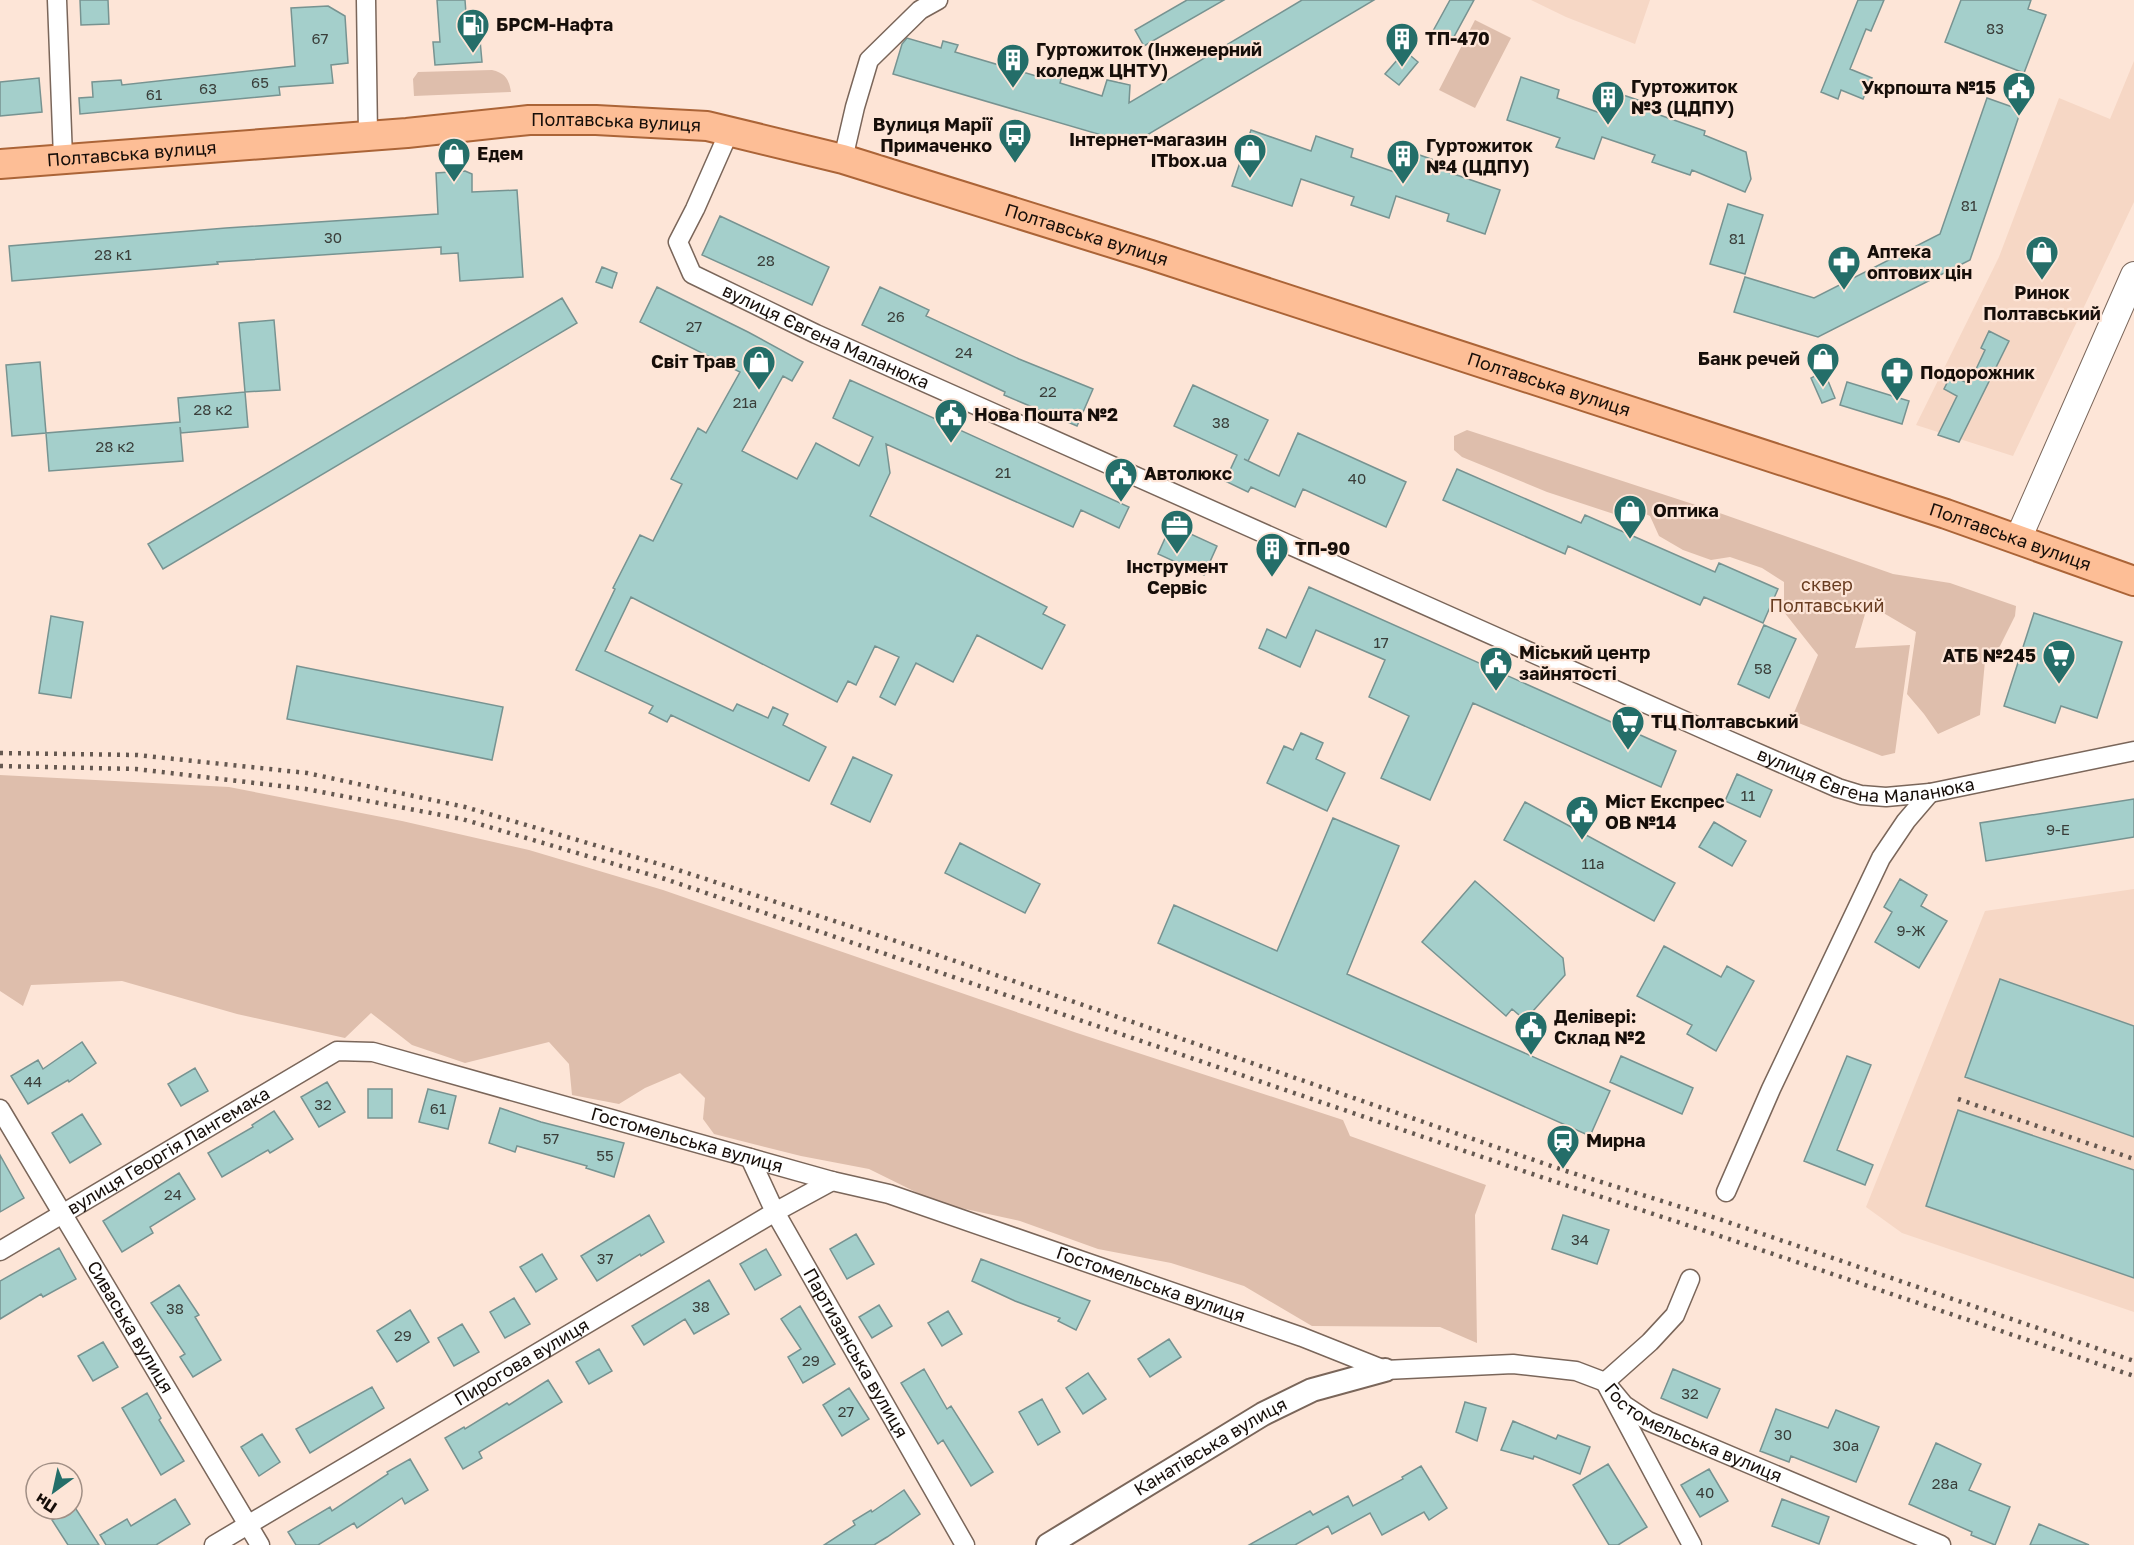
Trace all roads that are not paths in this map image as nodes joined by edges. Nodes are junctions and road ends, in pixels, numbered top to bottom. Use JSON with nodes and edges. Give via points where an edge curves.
{"nodes":[{"id":1,"x":57,"y":0,"type":"edge"},
{"id":2,"x":366,"y":0,"type":"edge"},
{"id":3,"x":938,"y":0,"type":"edge"},
{"id":4,"x":729,"y":132,"type":"junction"},
{"id":5,"x":368,"y":135,"type":"junction"},
{"id":6,"x":63,"y":159,"type":"junction"},
{"id":7,"x":843,"y":159,"type":"junction"},
{"id":8,"x":0,"y":164,"type":"edge"},
{"id":9,"x":2134,"y":275,"type":"edge"},
{"id":10,"x":2018,"y":539,"type":"junction"},
{"id":11,"x":2134,"y":581,"type":"edge"},
{"id":12,"x":2134,"y":751,"type":"edge"},
{"id":13,"x":1930,"y":793,"type":"junction"},
{"id":14,"x":337,"y":1051,"type":"joint"},
{"id":15,"x":0,"y":1109,"type":"edge"},
{"id":16,"x":750,"y":1158,"type":"junction"},
{"id":17,"x":832,"y":1181,"type":"junction"},
{"id":18,"x":1726,"y":1192,"type":"dead end"},
{"id":19,"x":775,"y":1212,"type":"junction"},
{"id":20,"x":63,"y":1213,"type":"junction"},
{"id":21,"x":0,"y":1251,"type":"edge"},
{"id":22,"x":1690,"y":1279,"type":"dead end"},
{"id":23,"x":1385,"y":1370,"type":"junction"},
{"id":24,"x":1605,"y":1382,"type":"junction"},
{"id":25,"x":247,"y":1524,"type":"junction"},
{"id":26,"x":1915,"y":1535,"type":"junction"},
{"id":27,"x":214,"y":1545,"type":"edge"},
{"id":28,"x":260,"y":1545,"type":"edge"},
{"id":29,"x":964,"y":1545,"type":"edge"},
{"id":30,"x":1048,"y":1545,"type":"edge"},
{"id":31,"x":1692,"y":1545,"type":"edge"},
{"id":32,"x":1897,"y":1545,"type":"edge"},
{"id":33,"x":1941,"y":1545,"type":"edge"}],
"edges":[{"from":1,"to":6,"type":"street"},
{"from":2,"to":5,"type":"street"},
{"from":3,"to":7,"type":"street","via":[[920,10],[869,60]]},
{"from":4,"to":5,"type":"main road","name":"Полтавська вулиця","via":[[707,126],[529,120]]},
{"from":4,"to":7,"type":"main road","name":"Полтавська вулиця"},
{"from":4,"to":13,"type":"street","name":"вулиця Євгена Маланюка","via":[[678,242],[692,274],[816,334],[1838,788],[1886,797]]},
{"from":5,"to":6,"type":"main road","name":"Полтавська вулиця"},
{"from":6,"to":8,"type":"main road","name":"Полтавська вулиця"},
{"from":7,"to":10,"type":"main road","name":"Полтавська вулиця","via":[[1162,258]]},
{"from":9,"to":10,"type":"main road"},
{"from":10,"to":11,"type":"main road","name":"Полтавська вулиця"},
{"from":12,"to":13,"type":"street","name":"вулиця Євгена Маланюка"},
{"from":13,"to":18,"type":"street","via":[[1881,858]]},
{"from":14,"to":16,"type":"street","name":"Гостомельська вулиця","via":[[373,1052]]},
{"from":14,"to":20,"type":"street","name":"вулиця Георгія Лангемака"},
{"from":15,"to":20,"type":"street","name":"Сиваська вулиця"},
{"from":16,"to":17,"type":"street","name":"Гостомельська вулиця"},
{"from":16,"to":19,"type":"street","name":"Партизанська вулиця"},
{"from":17,"to":19,"type":"street","name":"Пирогова вулиця"},
{"from":17,"to":23,"type":"street","name":"Гостомельська вулиця","via":[[889,1194],[1302,1337]]},
{"from":19,"to":25,"type":"street","name":"Пирогова вулиця"},
{"from":19,"to":29,"type":"street","name":"Партизанська вулиця"},
{"from":20,"to":21,"type":"street","name":"вулиця Георгія Лангемака"},
{"from":20,"to":25,"type":"street","name":"Сиваська вулиця"},
{"from":22,"to":24,"type":"street","via":[[1675,1315]]},
{"from":23,"to":24,"type":"street","name":"Гостомельська вулиця","via":[[1513,1364],[1576,1371]]},
{"from":23,"to":30,"type":"street","name":"Канатівська вулиця","via":[[1312,1390],[1263,1414]]},
{"from":24,"to":26,"type":"street","name":"Гостомельська вулиця","via":[[1624,1405],[1648,1421]]},
{"from":24,"to":31,"type":"street"},
{"from":25,"to":27,"type":"street","name":"Пирогова вулиця"},
{"from":25,"to":28,"type":"street","name":"Сиваська вулиця"},
{"from":26,"to":32,"type":"street"},
{"from":26,"to":33,"type":"street","name":"Гостомельська вулиця"}]}
